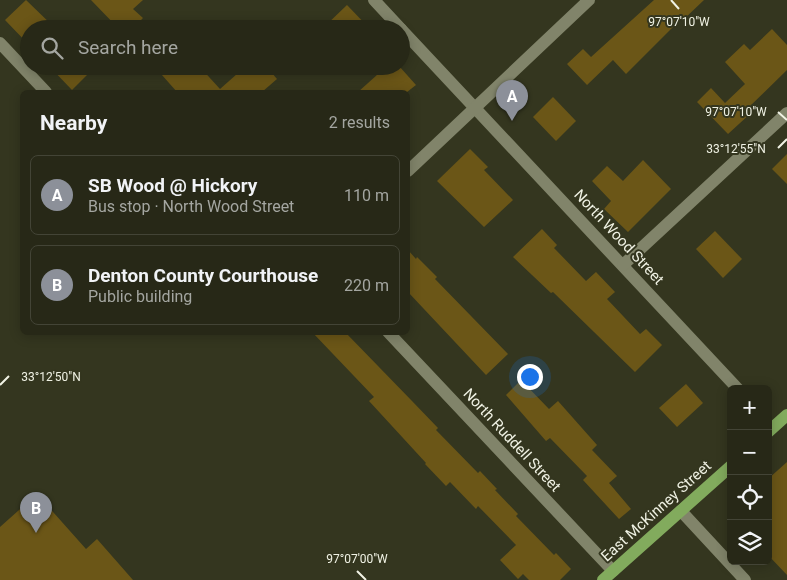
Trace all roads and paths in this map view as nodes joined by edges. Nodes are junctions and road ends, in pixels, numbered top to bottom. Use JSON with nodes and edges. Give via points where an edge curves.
{"nodes":[{"id":1,"x":374,"y":0,"type":"edge"},
{"id":2,"x":588,"y":0,"type":"edge"},
{"id":3,"x":393,"y":20,"type":"edge"},
{"id":4,"x":410,"y":39,"type":"edge"},
{"id":5,"x":0,"y":43,"type":"edge"},
{"id":6,"x":20,"y":64,"type":"edge"},
{"id":7,"x":30,"y":75,"type":"edge"},
{"id":8,"x":44,"y":90,"type":"edge"},
{"id":9,"x":475,"y":108,"type":"junction"},
{"id":10,"x":787,"y":113,"type":"edge"},
{"id":11,"x":410,"y":169,"type":"edge"},
{"id":12,"x":623,"y":265,"type":"junction"},
{"id":13,"x":391,"y":335,"type":"edge"},
{"id":14,"x":734,"y":385,"type":"edge"},
{"id":15,"x":787,"y":415,"type":"edge"},
{"id":16,"x":772,"y":426,"type":"edge"},
{"id":17,"x":727,"y":470,"type":"edge"},
{"id":18,"x":681,"y":511,"type":"junction"},
{"id":19,"x":613,"y":571,"type":"junction"},
{"id":20,"x":603,"y":580,"type":"edge"},
{"id":21,"x":745,"y":580,"type":"edge"}],
"edges":[{"from":1,"to":3,"type":"street","name":"North Wood Street"},
{"from":2,"to":9,"type":"street"},
{"from":4,"to":9,"type":"street","name":"North Wood Street"},
{"from":5,"to":6,"type":"street"},
{"from":7,"to":8,"type":"street"},
{"from":9,"to":11,"type":"street"},
{"from":9,"to":12,"type":"street","name":"North Wood Street"},
{"from":10,"to":12,"type":"street"},
{"from":12,"to":14,"type":"street","name":"North Wood Street"},
{"from":13,"to":19,"type":"street","name":"North Ruddell Street"},
{"from":15,"to":16,"type":"main road"},
{"from":17,"to":18,"type":"main road","name":"East McKinney Street"},
{"from":18,"to":19,"type":"main road","name":"East McKinney Street"},
{"from":18,"to":21,"type":"street"},
{"from":19,"to":20,"type":"main road","name":"East McKinney Street"}]}
